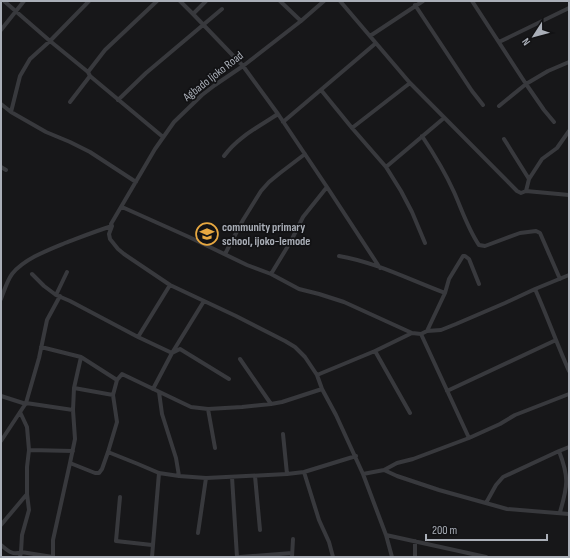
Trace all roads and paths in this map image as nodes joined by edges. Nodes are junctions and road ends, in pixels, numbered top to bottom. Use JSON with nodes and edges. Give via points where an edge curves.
{"nodes":[{"id":1,"x":4,"y":1,"type":"edge"},
{"id":2,"x":24,"y":1,"type":"edge"},
{"id":3,"x":89,"y":1,"type":"edge"},
{"id":4,"x":157,"y":1,"type":"edge"},
{"id":5,"x":180,"y":1,"type":"edge"},
{"id":6,"x":206,"y":1,"type":"edge"},
{"id":7,"x":280,"y":1,"type":"edge"},
{"id":8,"x":324,"y":1,"type":"edge"},
{"id":9,"x":340,"y":1,"type":"edge"},
{"id":10,"x":423,"y":1,"type":"edge"},
{"id":11,"x":472,"y":1,"type":"edge"},
{"id":12,"x":415,"y":5,"type":"junction"},
{"id":13,"x":569,"y":8,"type":"edge"},
{"id":14,"x":222,"y":9,"type":"dead end"},
{"id":15,"x":16,"y":12,"type":"junction"},
{"id":16,"x":193,"y":14,"type":"junction"},
{"id":17,"x":301,"y":21,"type":"junction"},
{"id":18,"x":203,"y":25,"type":"junction"},
{"id":19,"x":1,"y":30,"type":"edge"},
{"id":20,"x":370,"y":36,"type":"junction"},
{"id":21,"x":50,"y":41,"type":"junction"},
{"id":22,"x":499,"y":42,"type":"junction"},
{"id":23,"x":376,"y":43,"type":"junction"},
{"id":24,"x":569,"y":62,"type":"edge"},
{"id":25,"x":243,"y":66,"type":"junction"},
{"id":26,"x":89,"y":74,"type":"junction"},
{"id":27,"x":410,"y":83,"type":"junction"},
{"id":28,"x":526,"y":84,"type":"junction"},
{"id":29,"x":321,"y":90,"type":"junction"},
{"id":30,"x":118,"y":100,"type":"junction"},
{"id":31,"x":70,"y":102,"type":"dead end"},
{"id":32,"x":1,"y":104,"type":"edge"},
{"id":33,"x":483,"y":105,"type":"dead end"},
{"id":34,"x":499,"y":106,"type":"dead end"},
{"id":35,"x":11,"y":112,"type":"junction"},
{"id":36,"x":278,"y":114,"type":"junction"},
{"id":37,"x":444,"y":118,"type":"junction"},
{"id":38,"x":283,"y":122,"type":"junction"},
{"id":39,"x":554,"y":122,"type":"dead end"},
{"id":40,"x":352,"y":128,"type":"junction"},
{"id":41,"x":569,"y":131,"type":"edge"},
{"id":42,"x":422,"y":136,"type":"junction"},
{"id":43,"x":163,"y":137,"type":"junction"},
{"id":44,"x":504,"y":138,"type":"dead end"},
{"id":45,"x":305,"y":154,"type":"junction"},
{"id":46,"x":224,"y":156,"type":"dead end"},
{"id":47,"x":1,"y":167,"type":"edge"},
{"id":48,"x":386,"y":167,"type":"junction"},
{"id":49,"x":6,"y":170,"type":"dead end"},
{"id":50,"x":529,"y":179,"type":"junction"},
{"id":51,"x":136,"y":182,"type":"junction"},
{"id":52,"x":327,"y":187,"type":"junction"},
{"id":53,"x":526,"y":191,"type":"junction"},
{"id":54,"x":569,"y":195,"type":"edge"},
{"id":55,"x":122,"y":207,"type":"junction"},
{"id":56,"x":112,"y":226,"type":"junction"},
{"id":57,"x":425,"y":243,"type":"dead end"},
{"id":58,"x":224,"y":254,"type":"junction"},
{"id":59,"x":338,"y":256,"type":"dead end"},
{"id":60,"x":380,"y":268,"type":"junction"},
{"id":61,"x":67,"y":272,"type":"dead end"},
{"id":62,"x":32,"y":274,"type":"dead end"},
{"id":63,"x":271,"y":274,"type":"junction"},
{"id":64,"x":569,"y":275,"type":"edge"},
{"id":65,"x":560,"y":279,"type":"junction"},
{"id":66,"x":1,"y":284,"type":"edge"},
{"id":67,"x":170,"y":284,"type":"junction"},
{"id":68,"x":479,"y":284,"type":"dead end"},
{"id":69,"x":7,"y":285,"type":"junction"},
{"id":70,"x":535,"y":289,"type":"junction"},
{"id":71,"x":445,"y":293,"type":"junction"},
{"id":72,"x":58,"y":295,"type":"junction"},
{"id":73,"x":1,"y":299,"type":"edge"},
{"id":74,"x":204,"y":301,"type":"junction"},
{"id":75,"x":427,"y":332,"type":"junction"},
{"id":76,"x":412,"y":333,"type":"junction"},
{"id":77,"x":421,"y":334,"type":"junction"},
{"id":78,"x":138,"y":338,"type":"junction"},
{"id":79,"x":556,"y":340,"type":"junction"},
{"id":80,"x":41,"y":347,"type":"junction"},
{"id":81,"x":375,"y":351,"type":"junction"},
{"id":82,"x":172,"y":353,"type":"junction"},
{"id":83,"x":81,"y":357,"type":"junction"},
{"id":84,"x":240,"y":359,"type":"dead end"},
{"id":85,"x":569,"y":371,"type":"edge"},
{"id":86,"x":317,"y":375,"type":"junction"},
{"id":87,"x":229,"y":379,"type":"dead end"},
{"id":88,"x":117,"y":380,"type":"junction"},
{"id":89,"x":74,"y":388,"type":"junction"},
{"id":90,"x":153,"y":389,"type":"junction"},
{"id":91,"x":322,"y":389,"type":"junction"},
{"id":92,"x":159,"y":392,"type":"junction"},
{"id":93,"x":447,"y":392,"type":"junction"},
{"id":94,"x":569,"y":394,"type":"edge"},
{"id":95,"x":113,"y":395,"type":"junction"},
{"id":96,"x":1,"y":396,"type":"edge"},
{"id":97,"x":26,"y":404,"type":"junction"},
{"id":98,"x":271,"y":404,"type":"junction"},
{"id":99,"x":208,"y":409,"type":"junction"},
{"id":100,"x":73,"y":410,"type":"junction"},
{"id":101,"x":20,"y":412,"type":"junction"},
{"id":102,"x":410,"y":413,"type":"dead end"},
{"id":103,"x":283,"y":434,"type":"dead end"},
{"id":104,"x":469,"y":438,"type":"junction"},
{"id":105,"x":1,"y":441,"type":"edge"},
{"id":106,"x":569,"y":447,"type":"edge"},
{"id":107,"x":215,"y":448,"type":"dead end"},
{"id":108,"x":30,"y":450,"type":"junction"},
{"id":109,"x":73,"y":451,"type":"junction"},
{"id":110,"x":559,"y":451,"type":"junction"},
{"id":111,"x":108,"y":452,"type":"junction"},
{"id":112,"x":356,"y":456,"type":"junction"},
{"id":113,"x":70,"y":463,"type":"junction"},
{"id":114,"x":384,"y":470,"type":"junction"},
{"id":115,"x":304,"y":472,"type":"junction"},
{"id":116,"x":159,"y":473,"type":"junction"},
{"id":117,"x":287,"y":474,"type":"junction"},
{"id":118,"x":364,"y":474,"type":"junction"},
{"id":119,"x":179,"y":476,"type":"junction"},
{"id":120,"x":255,"y":476,"type":"junction"},
{"id":121,"x":232,"y":477,"type":"junction"},
{"id":122,"x":206,"y":478,"type":"junction"},
{"id":123,"x":27,"y":494,"type":"junction"},
{"id":124,"x":120,"y":497,"type":"dead end"},
{"id":125,"x":486,"y":503,"type":"junction"},
{"id":126,"x":560,"y":512,"type":"junction"},
{"id":127,"x":569,"y":514,"type":"edge"},
{"id":128,"x":1,"y":525,"type":"edge"},
{"id":129,"x":260,"y":530,"type":"dead end"},
{"id":130,"x":198,"y":532,"type":"dead end"},
{"id":131,"x":386,"y":535,"type":"junction"},
{"id":132,"x":293,"y":539,"type":"dead end"},
{"id":133,"x":415,"y":541,"type":"junction"},
{"id":134,"x":1,"y":545,"type":"edge"},
{"id":135,"x":152,"y":545,"type":"junction"},
{"id":136,"x":20,"y":555,"type":"edge"},
{"id":137,"x":292,"y":555,"type":"edge"},
{"id":138,"x":53,"y":557,"type":"edge"},
{"id":139,"x":152,"y":557,"type":"edge"},
{"id":140,"x":237,"y":557,"type":"edge"},
{"id":141,"x":240,"y":557,"type":"edge"},
{"id":142,"x":333,"y":557,"type":"edge"},
{"id":143,"x":392,"y":557,"type":"edge"},
{"id":144,"x":415,"y":557,"type":"edge"},
{"id":145,"x":486,"y":557,"type":"edge"}],
"edges":[{"from":1,"to":15,"type":"street"},
{"from":2,"to":15,"type":"street"},
{"from":3,"to":21,"type":"street"},
{"from":4,"to":26,"type":"street","via":[[104,50]]},
{"from":5,"to":16,"type":"street"},
{"from":6,"to":16,"type":"street"},
{"from":7,"to":17,"type":"street"},
{"from":8,"to":17,"type":"street","name":"Agbado Ijoko Road"},
{"from":9,"to":20,"type":"street"},
{"from":10,"to":12,"type":"street"},
{"from":11,"to":22,"type":"street"},
{"from":12,"to":20,"type":"street"},
{"from":12,"to":33,"type":"street"},
{"from":13,"to":22,"type":"street"},
{"from":14,"to":18,"type":"street"},
{"from":15,"to":19,"type":"street"},
{"from":15,"to":21,"type":"street"},
{"from":16,"to":18,"type":"street"},
{"from":17,"to":25,"type":"street","name":"Agbado Ijoko Road"},
{"from":18,"to":25,"type":"street"},
{"from":18,"to":30,"type":"street"},
{"from":20,"to":23,"type":"street"},
{"from":21,"to":26,"type":"street"},
{"from":21,"to":35,"type":"street","via":[[24,67]]},
{"from":22,"to":28,"type":"street"},
{"from":23,"to":27,"type":"street"},
{"from":23,"to":29,"type":"street"},
{"from":24,"to":28,"type":"street"},
{"from":25,"to":36,"type":"street"},
{"from":25,"to":43,"type":"street","name":"Agbado Ijoko Road","via":[[202,95],[174,122]]},
{"from":26,"to":30,"type":"street"},
{"from":26,"to":31,"type":"street"},
{"from":27,"to":37,"type":"street"},
{"from":27,"to":40,"type":"street"},
{"from":28,"to":34,"type":"street"},
{"from":28,"to":39,"type":"street"},
{"from":29,"to":38,"type":"street"},
{"from":29,"to":40,"type":"street"},
{"from":30,"to":43,"type":"street"},
{"from":32,"to":35,"type":"street"},
{"from":35,"to":51,"type":"street","via":[[46,132],[90,152]]},
{"from":36,"to":38,"type":"street"},
{"from":36,"to":46,"type":"street","via":[[248,133]]},
{"from":37,"to":42,"type":"street"},
{"from":37,"to":53,"type":"street","via":[[516,191]]},
{"from":38,"to":45,"type":"street"},
{"from":40,"to":48,"type":"street"},
{"from":41,"to":50,"type":"street","via":[[557,148],[542,160]]},
{"from":42,"to":48,"type":"street"},
{"from":42,"to":65,"type":"street","via":[[444,171],[479,245],[485,246],[520,233],[536,231],[540,233]]},
{"from":43,"to":51,"type":"street","name":"Agbado Ijoko Road"},
{"from":44,"to":50,"type":"street"},
{"from":45,"to":52,"type":"street"},
{"from":45,"to":58,"type":"street","via":[[261,191]]},
{"from":47,"to":49,"type":"street"},
{"from":48,"to":57,"type":"street","via":[[412,212]]},
{"from":50,"to":53,"type":"street"},
{"from":51,"to":55,"type":"street","name":"Agbado Ijoko Road"},
{"from":52,"to":60,"type":"street"},
{"from":52,"to":63,"type":"street","via":[[303,217]]},
{"from":53,"to":54,"type":"street"},
{"from":55,"to":56,"type":"street","name":"Agbado Ijoko Road"},
{"from":55,"to":58,"type":"street"},
{"from":56,"to":67,"type":"street","via":[[110,239],[118,249]]},
{"from":56,"to":69,"type":"street","via":[[34,257],[13,273]]},
{"from":58,"to":63,"type":"street"},
{"from":59,"to":60,"type":"street"},
{"from":60,"to":71,"type":"street"},
{"from":61,"to":72,"type":"street"},
{"from":62,"to":72,"type":"street"},
{"from":63,"to":76,"type":"street","via":[[299,289],[344,302]]},
{"from":64,"to":65,"type":"street"},
{"from":65,"to":70,"type":"street"},
{"from":66,"to":69,"type":"street"},
{"from":67,"to":74,"type":"street"},
{"from":67,"to":78,"type":"street"},
{"from":68,"to":71,"type":"street","via":[[469,259],[463,256],[449,279]]},
{"from":69,"to":73,"type":"street"},
{"from":70,"to":75,"type":"street","via":[[441,330]]},
{"from":70,"to":79,"type":"street"},
{"from":71,"to":75,"type":"street"},
{"from":72,"to":78,"type":"street"},
{"from":72,"to":80,"type":"street","via":[[47,320]]},
{"from":74,"to":82,"type":"street"},
{"from":74,"to":86,"type":"street","via":[[295,347]]},
{"from":75,"to":77,"type":"street"},
{"from":76,"to":77,"type":"street"},
{"from":76,"to":81,"type":"street"},
{"from":77,"to":93,"type":"street"},
{"from":78,"to":82,"type":"street"},
{"from":79,"to":85,"type":"street"},
{"from":79,"to":93,"type":"street"},
{"from":80,"to":83,"type":"street"},
{"from":80,"to":97,"type":"street"},
{"from":81,"to":86,"type":"street"},
{"from":81,"to":102,"type":"street"},
{"from":82,"to":87,"type":"street","via":[[180,349]]},
{"from":82,"to":90,"type":"street"},
{"from":83,"to":88,"type":"street"},
{"from":83,"to":89,"type":"street"},
{"from":84,"to":98,"type":"street"},
{"from":86,"to":91,"type":"street"},
{"from":88,"to":90,"type":"street","via":[[122,374]]},
{"from":88,"to":95,"type":"street"},
{"from":89,"to":95,"type":"street"},
{"from":89,"to":100,"type":"street"},
{"from":90,"to":92,"type":"street"},
{"from":91,"to":98,"type":"street"},
{"from":91,"to":112,"type":"street"},
{"from":92,"to":99,"type":"street","via":[[191,407]]},
{"from":92,"to":119,"type":"street","via":[[162,414]]},
{"from":93,"to":104,"type":"street"},
{"from":94,"to":104,"type":"street","via":[[515,415]]},
{"from":95,"to":111,"type":"street","via":[[117,422]]},
{"from":96,"to":97,"type":"street"},
{"from":97,"to":100,"type":"street"},
{"from":97,"to":101,"type":"street"},
{"from":98,"to":99,"type":"street"},
{"from":99,"to":107,"type":"street"},
{"from":100,"to":109,"type":"street"},
{"from":101,"to":105,"type":"street"},
{"from":101,"to":108,"type":"street","via":[[27,427]]},
{"from":103,"to":117,"type":"street"},
{"from":104,"to":114,"type":"street"},
{"from":106,"to":110,"type":"street"},
{"from":108,"to":109,"type":"street"},
{"from":108,"to":123,"type":"street"},
{"from":109,"to":113,"type":"street"},
{"from":110,"to":125,"type":"street","via":[[503,477]]},
{"from":110,"to":126,"type":"street","via":[[567,482]]},
{"from":111,"to":113,"type":"street","via":[[99,473]]},
{"from":111,"to":116,"type":"street"},
{"from":112,"to":115,"type":"street"},
{"from":112,"to":118,"type":"street"},
{"from":113,"to":138,"type":"street","via":[[53,540]]},
{"from":114,"to":118,"type":"street"},
{"from":114,"to":125,"type":"street","via":[[411,481]]},
{"from":115,"to":117,"type":"street"},
{"from":115,"to":142,"type":"street"},
{"from":116,"to":119,"type":"street"},
{"from":116,"to":135,"type":"street"},
{"from":117,"to":120,"type":"street"},
{"from":118,"to":131,"type":"street"},
{"from":119,"to":122,"type":"street"},
{"from":120,"to":121,"type":"street"},
{"from":120,"to":129,"type":"street"},
{"from":121,"to":122,"type":"street"},
{"from":121,"to":140,"type":"street"},
{"from":122,"to":130,"type":"street"},
{"from":123,"to":128,"type":"street"},
{"from":123,"to":136,"type":"street","via":[[29,510]]},
{"from":124,"to":135,"type":"street","via":[[116,541]]},
{"from":125,"to":126,"type":"street","via":[[507,509]]},
{"from":126,"to":127,"type":"street"},
{"from":131,"to":133,"type":"street"},
{"from":131,"to":143,"type":"street"},
{"from":132,"to":137,"type":"street"},
{"from":133,"to":144,"type":"street"},
{"from":133,"to":145,"type":"street"},
{"from":134,"to":136,"type":"street"},
{"from":135,"to":139,"type":"street"},
{"from":136,"to":138,"type":"street"},
{"from":137,"to":141,"type":"street"}]}
